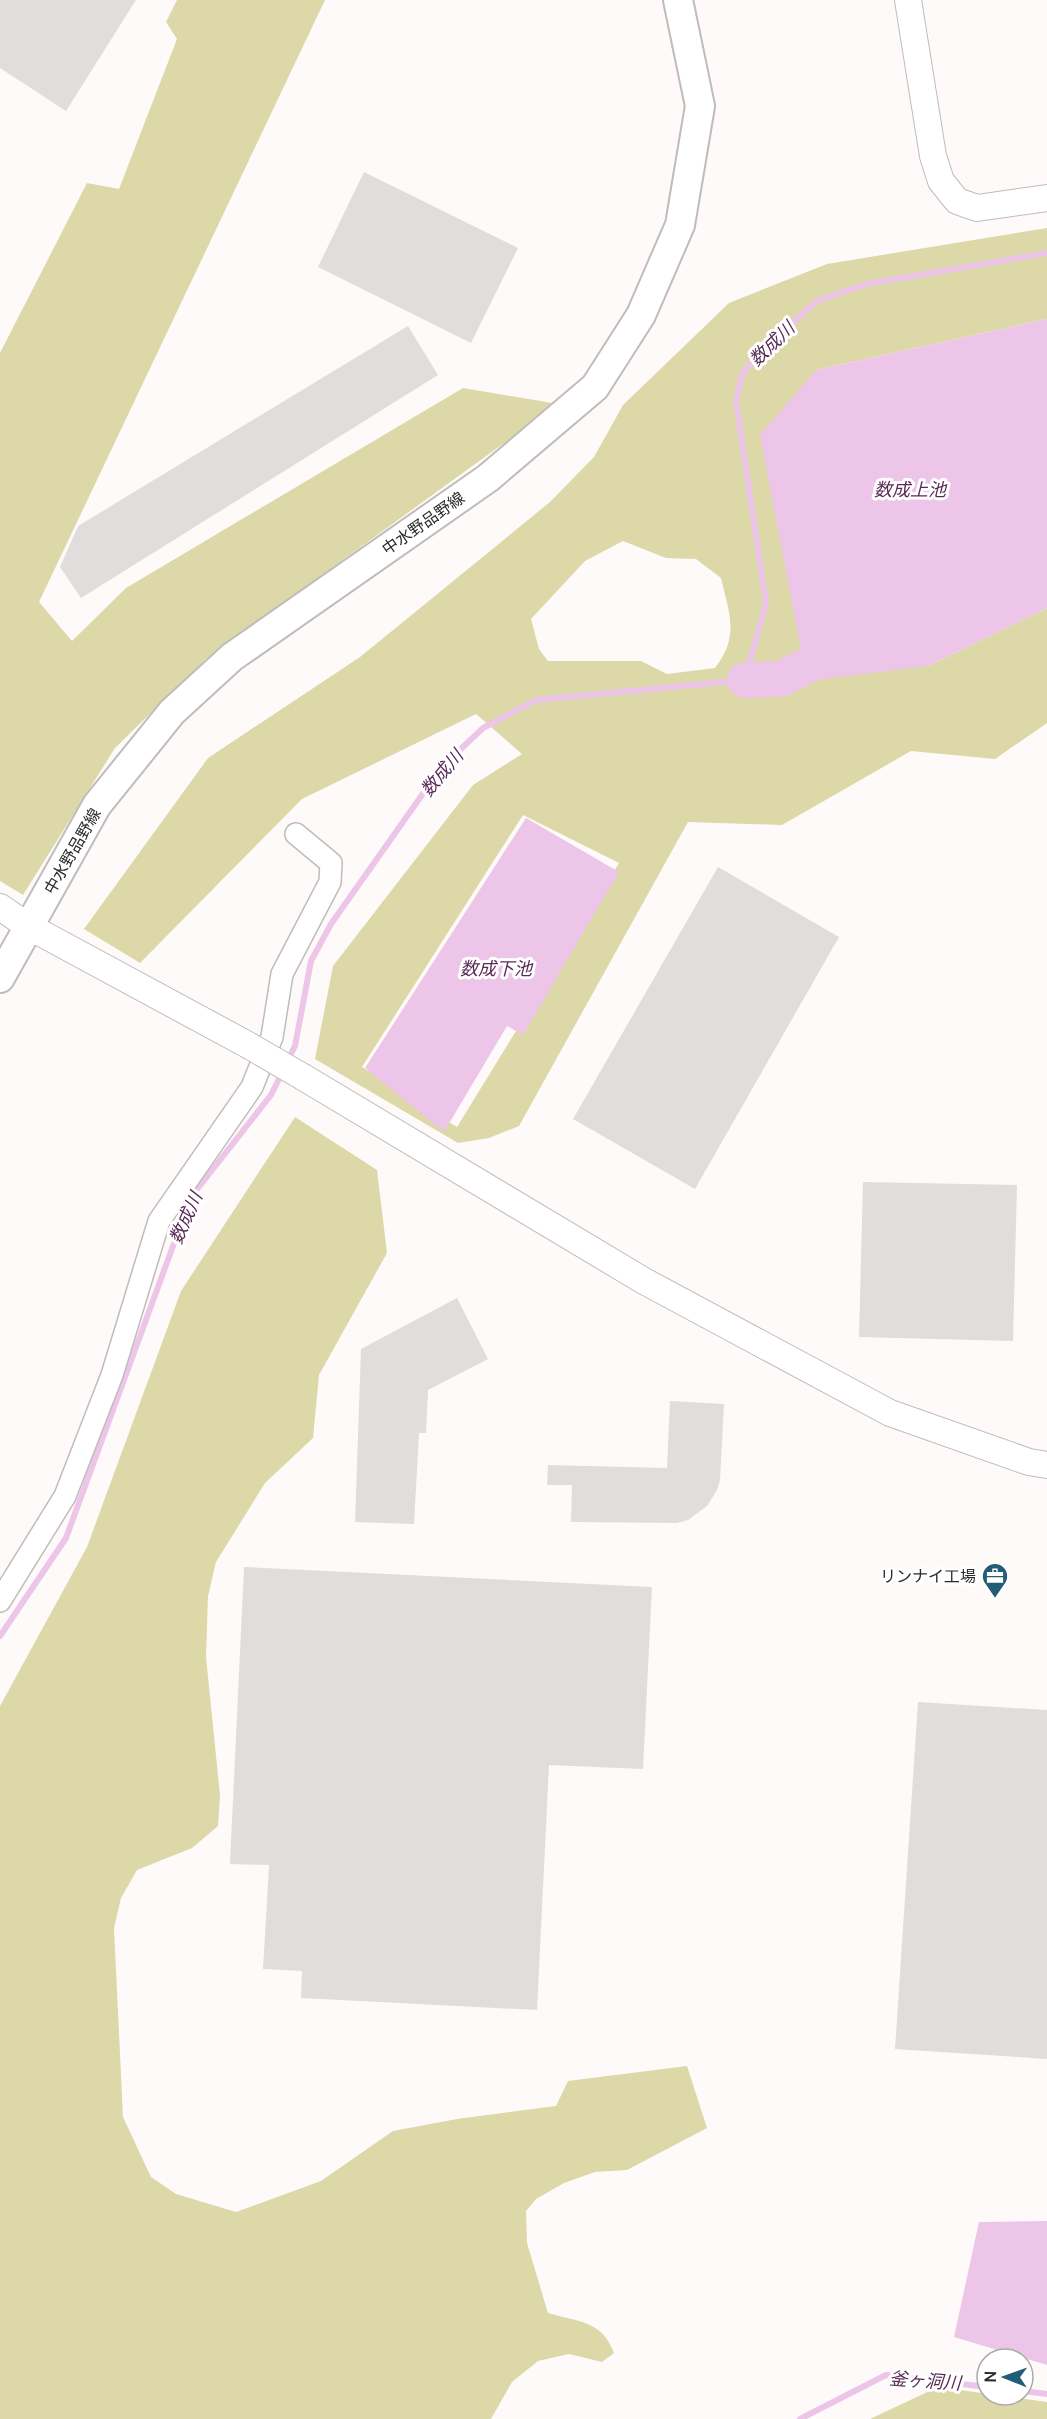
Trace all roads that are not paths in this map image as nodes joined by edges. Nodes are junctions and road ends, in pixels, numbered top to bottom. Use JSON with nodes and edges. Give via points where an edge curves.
{"nodes":[{"id":1,"x":678,"y":0,"type":"edge"},
{"id":2,"x":908,"y":0,"type":"edge"},
{"id":3,"x":1047,"y":198,"type":"edge"},
{"id":4,"x":296,"y":834,"type":"dead end"},
{"id":5,"x":0,"y":907,"type":"edge"},
{"id":6,"x":28,"y":926,"type":"junction"},
{"id":7,"x":0,"y":978,"type":"edge"},
{"id":8,"x":1047,"y":1465,"type":"edge"},
{"id":9,"x":0,"y":1601,"type":"edge"}],
"edges":[{"from":1,"to":6,"type":"main road","name":"中水野品野線","via":[[700,106],[680,225],[641,315],[595,387],[488,478],[232,657],[172,712],[97,805]]},
{"from":2,"to":3,"type":"street","via":[[933,156],[941,181],[957,201],[977,208]]},
{"from":4,"to":9,"type":"street","via":[[331,863],[330,882],[282,974],[272,1037],[252,1087],[159,1221],[112,1375],[65,1496]]},
{"from":5,"to":6,"type":"street"},
{"from":6,"to":7,"type":"main road","name":"中水野品野線"},
{"from":6,"to":8,"type":"street","bridge":true,"via":[[248,1045],[644,1281],[890,1413]]}]}
